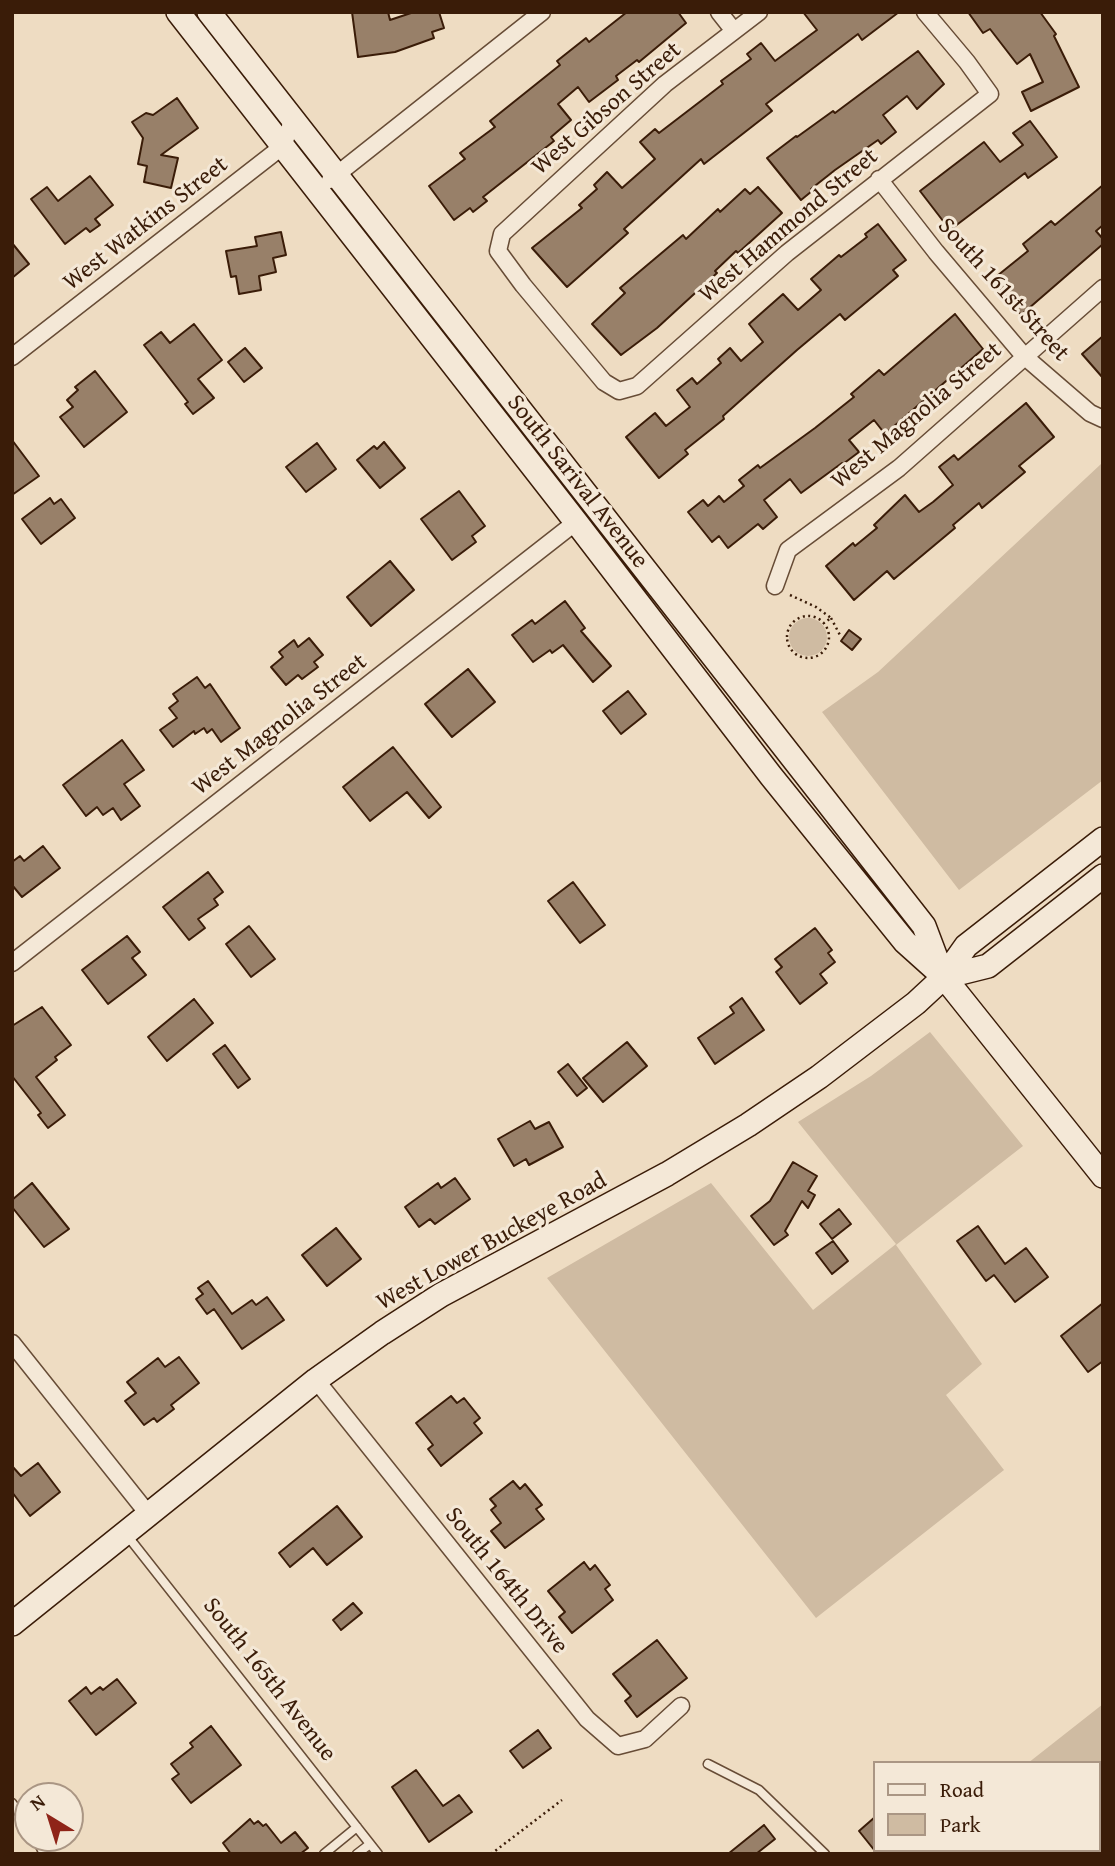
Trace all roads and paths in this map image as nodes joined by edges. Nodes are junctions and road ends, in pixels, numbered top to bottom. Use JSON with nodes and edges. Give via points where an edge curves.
{"nodes":[{"id":1,"x":178,"y":12,"type":"edge"},
{"id":2,"x":209,"y":12,"type":"edge"},
{"id":3,"x":542,"y":12,"type":"edge"},
{"id":4,"x":719,"y":12,"type":"edge"},
{"id":5,"x":759,"y":12,"type":"edge"},
{"id":6,"x":925,"y":12,"type":"edge"},
{"id":7,"x":734,"y":31,"type":"junction"},
{"id":8,"x":291,"y":116,"type":"junction"},
{"id":9,"x":283,"y":146,"type":"junction"},
{"id":10,"x":337,"y":174,"type":"junction"},
{"id":11,"x":879,"y":179,"type":"junction"},
{"id":12,"x":327,"y":201,"type":"junction"},
{"id":13,"x":1103,"y":288,"type":"edge"},
{"id":14,"x":1024,"y":356,"type":"junction"},
{"id":15,"x":12,"y":357,"type":"edge"},
{"id":16,"x":619,"y":391,"type":"joint"},
{"id":17,"x":1103,"y":419,"type":"edge"},
{"id":18,"x":596,"y":507,"type":"junction"},
{"id":19,"x":576,"y":522,"type":"junction"},
{"id":20,"x":775,"y":586,"type":"joint"},
{"id":21,"x":831,"y":618,"type":"junction"},
{"id":22,"x":824,"y":622,"type":"junction"},
{"id":23,"x":841,"y":637,"type":"dead end"},
{"id":24,"x":1103,"y":839,"type":"edge"},
{"id":25,"x":1103,"y":876,"type":"edge"},
{"id":26,"x":12,"y":963,"type":"edge"},
{"id":27,"x":944,"y":977,"type":"junction"},
{"id":28,"x":1103,"y":1176,"type":"edge"},
{"id":29,"x":12,"y":1343,"type":"edge"},
{"id":30,"x":316,"y":1380,"type":"junction"},
{"id":31,"x":149,"y":1515,"type":"junction"},
{"id":32,"x":125,"y":1534,"type":"junction"},
{"id":33,"x":12,"y":1624,"type":"edge"},
{"id":34,"x":681,"y":1706,"type":"dead end"},
{"id":35,"x":708,"y":1764,"type":"dead end"},
{"id":36,"x":562,"y":1800,"type":"dead end"},
{"id":37,"x":357,"y":1827,"type":"junction"},
{"id":38,"x":370,"y":1844,"type":"junction"},
{"id":39,"x":324,"y":1854,"type":"edge"},
{"id":40,"x":357,"y":1854,"type":"edge"},
{"id":41,"x":378,"y":1854,"type":"edge"},
{"id":42,"x":491,"y":1854,"type":"edge"},
{"id":43,"x":825,"y":1854,"type":"edge"}],
"edges":[{"from":1,"to":9,"type":"main road","name":"South Sarival Avenue"},
{"from":2,"to":8,"type":"main road","name":"South Sarival Avenue"},
{"from":3,"to":10,"type":"street"},
{"from":4,"to":7,"type":"street"},
{"from":5,"to":7,"type":"street","name":"West Gibson Street"},
{"from":6,"to":11,"type":"street","name":"West Hammond Street","via":[[990,94]]},
{"from":7,"to":16,"type":"street","name":"West Gibson Street","via":[[665,84],[502,234],[498,251],[523,285],[604,382]]},
{"from":8,"to":9,"type":"street"},
{"from":8,"to":10,"type":"main road","name":"South Sarival Avenue"},
{"from":9,"to":12,"type":"main road","name":"South Sarival Avenue"},
{"from":9,"to":15,"type":"street","name":"West Watkins Street"},
{"from":10,"to":12,"type":"street","via":[[326,190]]},
{"from":10,"to":18,"type":"main road","name":"South Sarival Avenue"},
{"from":11,"to":14,"type":"street","name":"South 161st Street"},
{"from":11,"to":16,"type":"street","name":"West Hammond Street","via":[[787,253],[637,386]]},
{"from":12,"to":19,"type":"main road","name":"South Sarival Avenue"},
{"from":13,"to":14,"type":"street","name":"West Magnolia Street"},
{"from":14,"to":17,"type":"street","name":"South 161st Street"},
{"from":14,"to":20,"type":"street","name":"West Magnolia Street","via":[[899,468],[788,550]]},
{"from":18,"to":19,"type":"main road"},
{"from":18,"to":27,"type":"main road","name":"South Sarival Avenue","via":[[924,926]]},
{"from":19,"to":26,"type":"street","name":"West Magnolia Street"},
{"from":19,"to":27,"type":"main road","name":"South Sarival Avenue","via":[[905,942]]},
{"from":20,"to":21,"type":"path"},
{"from":21,"to":22,"type":"path"},
{"from":21,"to":23,"type":"path"},
{"from":22,"to":22,"type":"path","via":[[807,616],[795,620],[787,640],[794,653],[814,658],[825,650],[829,633]]},
{"from":24,"to":27,"type":"main road","name":"West Lower Buckeye Road","via":[[967,946]]},
{"from":25,"to":27,"type":"main road","via":[[988,966]]},
{"from":27,"to":28,"type":"main road","name":"South Sarival Avenue"},
{"from":27,"to":30,"type":"main road","name":"West Lower Buckeye Road","via":[[872,1038],[748,1125],[581,1222],[441,1295]]},
{"from":29,"to":31,"type":"street"},
{"from":30,"to":31,"type":"main road","name":"West Lower Buckeye Road"},
{"from":30,"to":34,"type":"street","name":"South 164th Drive","via":[[587,1718],[618,1746],[645,1739]]},
{"from":31,"to":32,"type":"main road","name":"West Lower Buckeye Road"},
{"from":32,"to":33,"type":"main road","name":"West Lower Buckeye Road"},
{"from":32,"to":37,"type":"lane","name":"South 165th Avenue"},
{"from":35,"to":43,"type":"lane","via":[[759,1790]]},
{"from":36,"to":42,"type":"path"},
{"from":37,"to":38,"type":"lane","name":"South 165th Avenue"},
{"from":37,"to":39,"type":"lane"},
{"from":38,"to":40,"type":"lane"},
{"from":38,"to":41,"type":"lane","name":"South 165th Avenue"}]}
